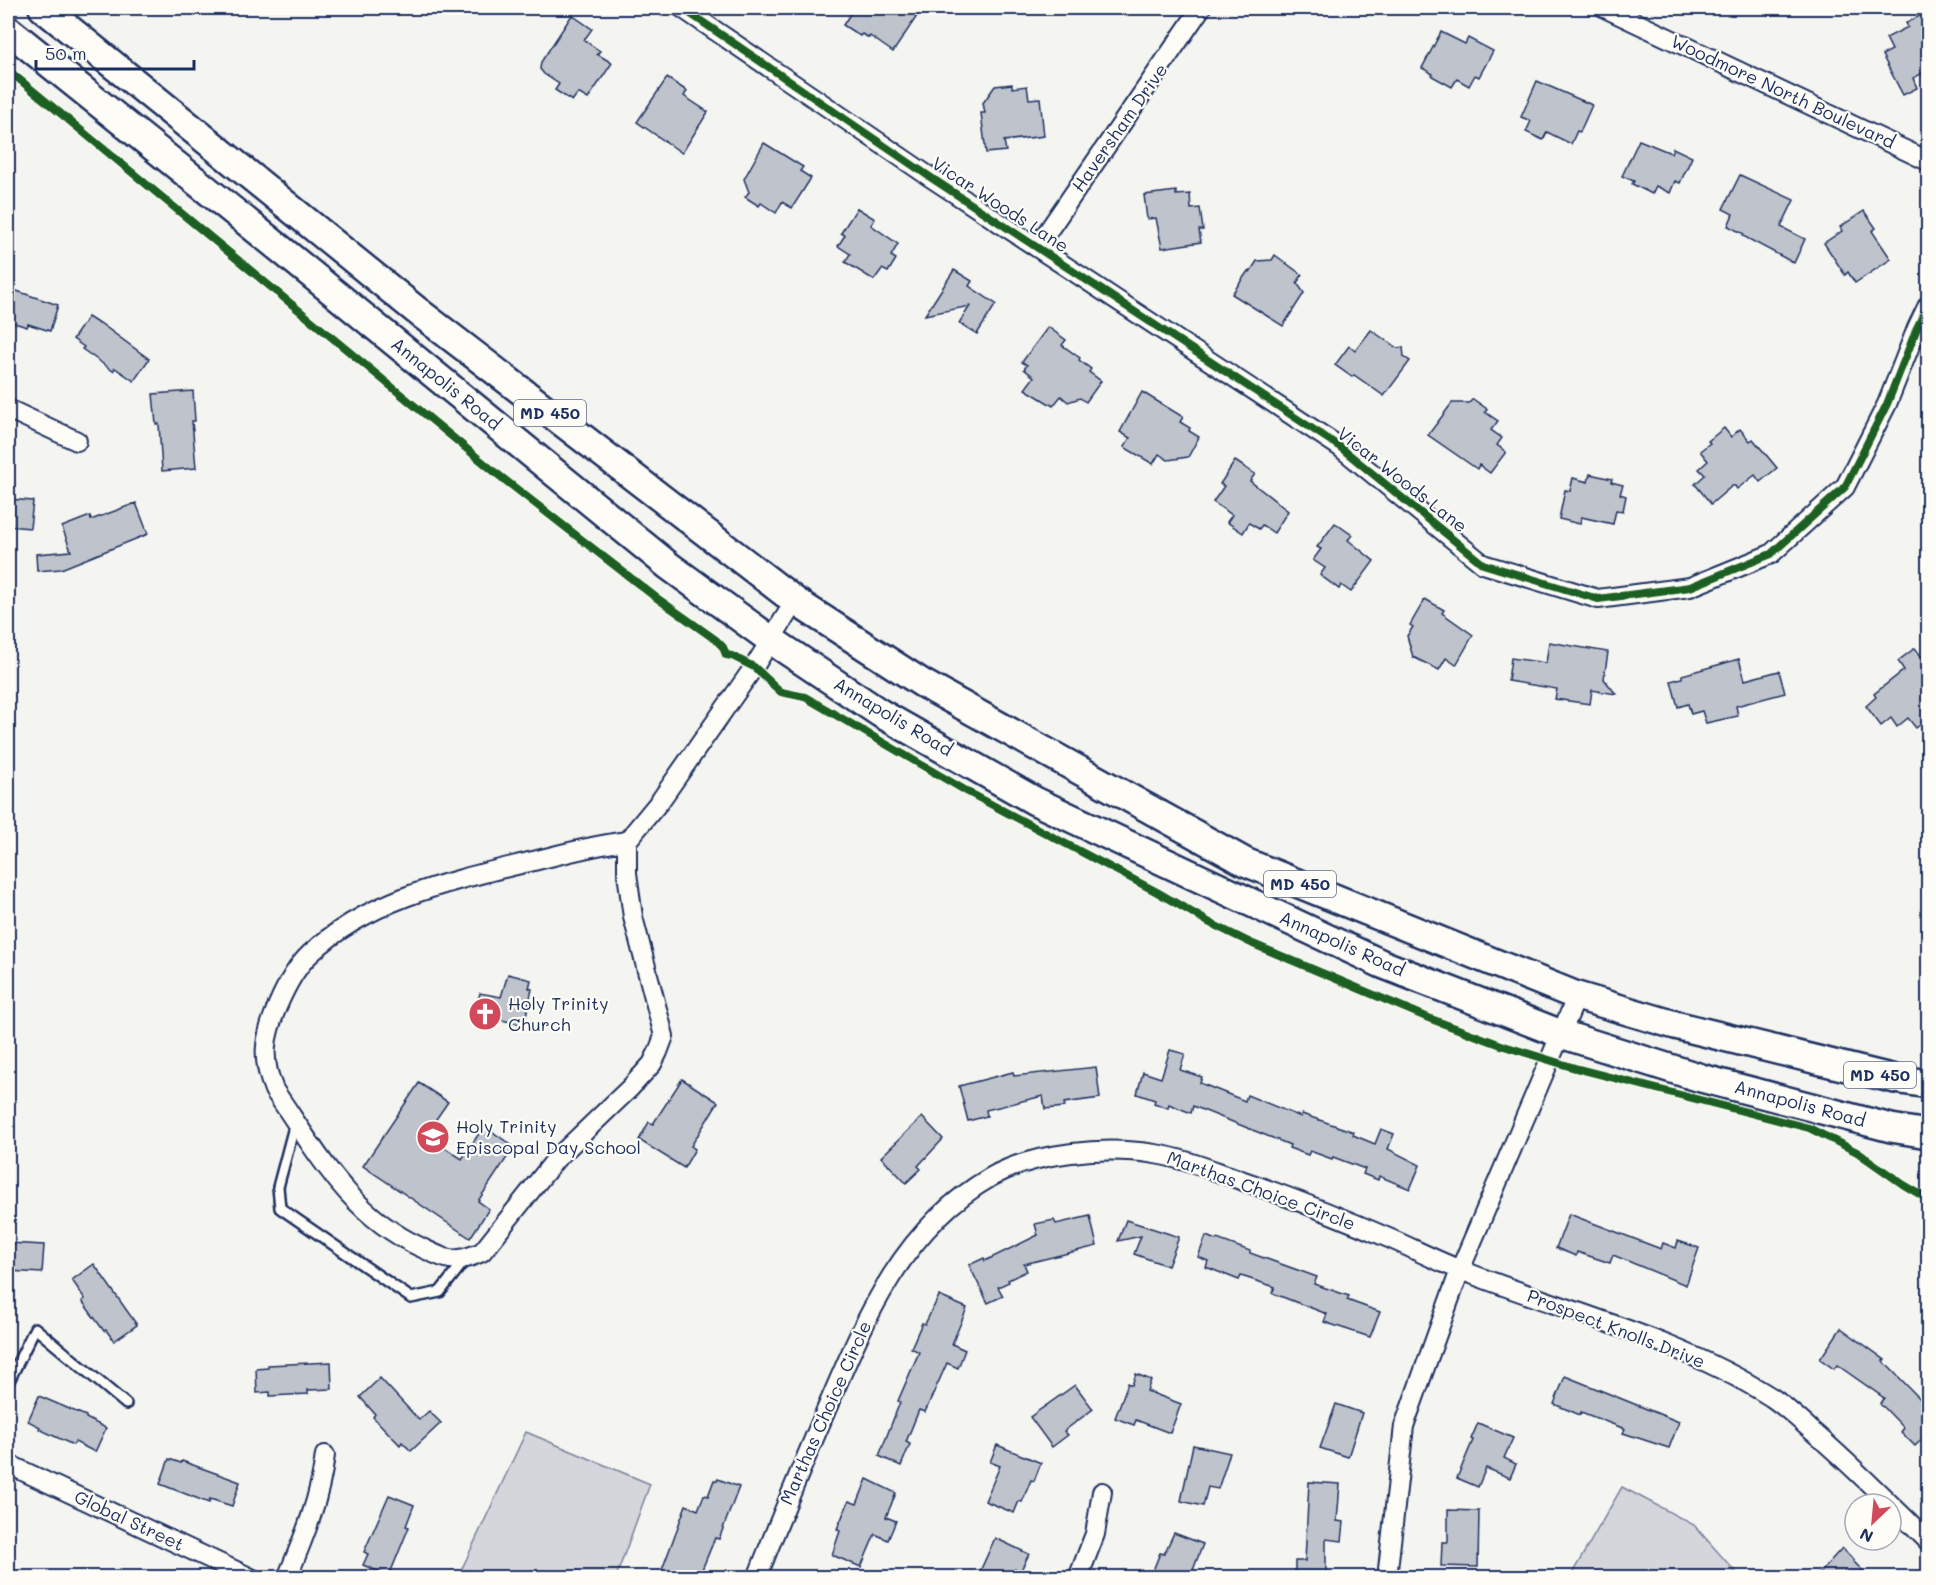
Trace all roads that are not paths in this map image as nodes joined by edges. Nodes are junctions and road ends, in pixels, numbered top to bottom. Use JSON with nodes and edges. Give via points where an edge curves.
{"nodes":[{"id":1,"x":43,"y":8,"type":"edge"},
{"id":2,"x":682,"y":8,"type":"edge"},
{"id":3,"x":1201,"y":8,"type":"edge"},
{"id":4,"x":1605,"y":8,"type":"edge"},
{"id":5,"x":8,"y":30,"type":"edge"},
{"id":6,"x":1929,"y":161,"type":"edge"},
{"id":7,"x":1037,"y":247,"type":"junction"},
{"id":8,"x":1929,"y":305,"type":"edge"},
{"id":9,"x":8,"y":409,"type":"edge"},
{"id":10,"x":76,"y":441,"type":"dead end"},
{"id":11,"x":795,"y":601,"type":"junction"},
{"id":12,"x":771,"y":640,"type":"junction"},
{"id":13,"x":627,"y":841,"type":"junction"},
{"id":14,"x":1577,"y":996,"type":"junction"},
{"id":15,"x":1561,"y":1034,"type":"junction"},
{"id":16,"x":1929,"y":1084,"type":"edge"},
{"id":17,"x":296,"y":1121,"type":"junction"},
{"id":18,"x":1929,"y":1134,"type":"edge"},
{"id":19,"x":466,"y":1258,"type":"junction"},
{"id":20,"x":1460,"y":1270,"type":"junction"},
{"id":21,"x":8,"y":1383,"type":"edge"},
{"id":22,"x":126,"y":1404,"type":"dead end"},
{"id":23,"x":325,"y":1455,"type":"dead end"},
{"id":24,"x":8,"y":1464,"type":"edge"},
{"id":25,"x":1102,"y":1492,"type":"dead end"},
{"id":26,"x":1929,"y":1541,"type":"edge"},
{"id":27,"x":251,"y":1578,"type":"edge"},
{"id":28,"x":288,"y":1578,"type":"edge"},
{"id":29,"x":757,"y":1578,"type":"edge"},
{"id":30,"x":1078,"y":1578,"type":"edge"},
{"id":31,"x":1387,"y":1578,"type":"edge"}],
"edges":[{"from":1,"to":11,"type":"main road","name":"Annapolis Road","number":"MD 450","via":[[416,310]]},
{"from":2,"to":7,"type":"street","name":"Vicar Woods Lane"},
{"from":3,"to":7,"type":"street","name":"Haversham Drive"},
{"from":4,"to":6,"type":"street","name":"Woodmore North Boulevard"},
{"from":5,"to":12,"type":"main road","name":"Annapolis Road","number":"MD 450","via":[[669,566]]},
{"from":7,"to":8,"type":"street","name":"Vicar Woods Lane","via":[[1340,447],[1484,564],[1598,599],[1690,586],[1771,554],[1845,487],[1887,404]]},
{"from":9,"to":10,"type":"street"},
{"from":11,"to":12,"type":"street"},
{"from":11,"to":14,"type":"main road","name":"Annapolis Road","number":"MD 450","via":[[922,683],[1245,862]]},
{"from":12,"to":13,"type":"street","via":[[660,801]]},
{"from":12,"to":15,"type":"main road","name":"Annapolis Road","number":"MD 450","via":[[880,713],[1035,801],[1382,964]]},
{"from":13,"to":17,"type":"street","via":[[422,890],[347,926],[309,955],[287,984],[267,1036],[265,1056],[274,1090]]},
{"from":13,"to":19,"type":"street","via":[[633,917],[664,1036],[658,1052],[630,1088],[556,1159],[482,1252]]},
{"from":14,"to":15,"type":"street"},
{"from":14,"to":16,"type":"main road","name":"Annapolis Road","number":"MD 450","via":[[1675,1025]]},
{"from":15,"to":18,"type":"main road","name":"Annapolis Road","number":"MD 450","via":[[1701,1078],[1891,1128]]},
{"from":15,"to":20,"type":"street"},
{"from":17,"to":19,"type":"street","via":[[336,1182],[375,1220],[441,1256]]},
{"from":17,"to":19,"type":"lane","via":[[278,1187],[280,1208],[411,1298],[440,1292]]},
{"from":20,"to":26,"type":"street","name":"Prospect Knolls Drive","via":[[1655,1340],[1765,1394],[1838,1452]]},
{"from":20,"to":29,"type":"street","name":"Marthas Choice Circle","via":[[1254,1185],[1157,1154],[1106,1150],[1044,1157],[995,1175],[944,1210],[893,1273],[843,1371]]},
{"from":20,"to":31,"type":"street","via":[[1404,1426]]},
{"from":21,"to":22,"type":"lane","via":[[35,1328]]},
{"from":23,"to":28,"type":"street","via":[[314,1510]]},
{"from":24,"to":27,"type":"street","name":"Global Street"},
{"from":25,"to":30,"type":"street","via":[[1095,1534]]}]}
